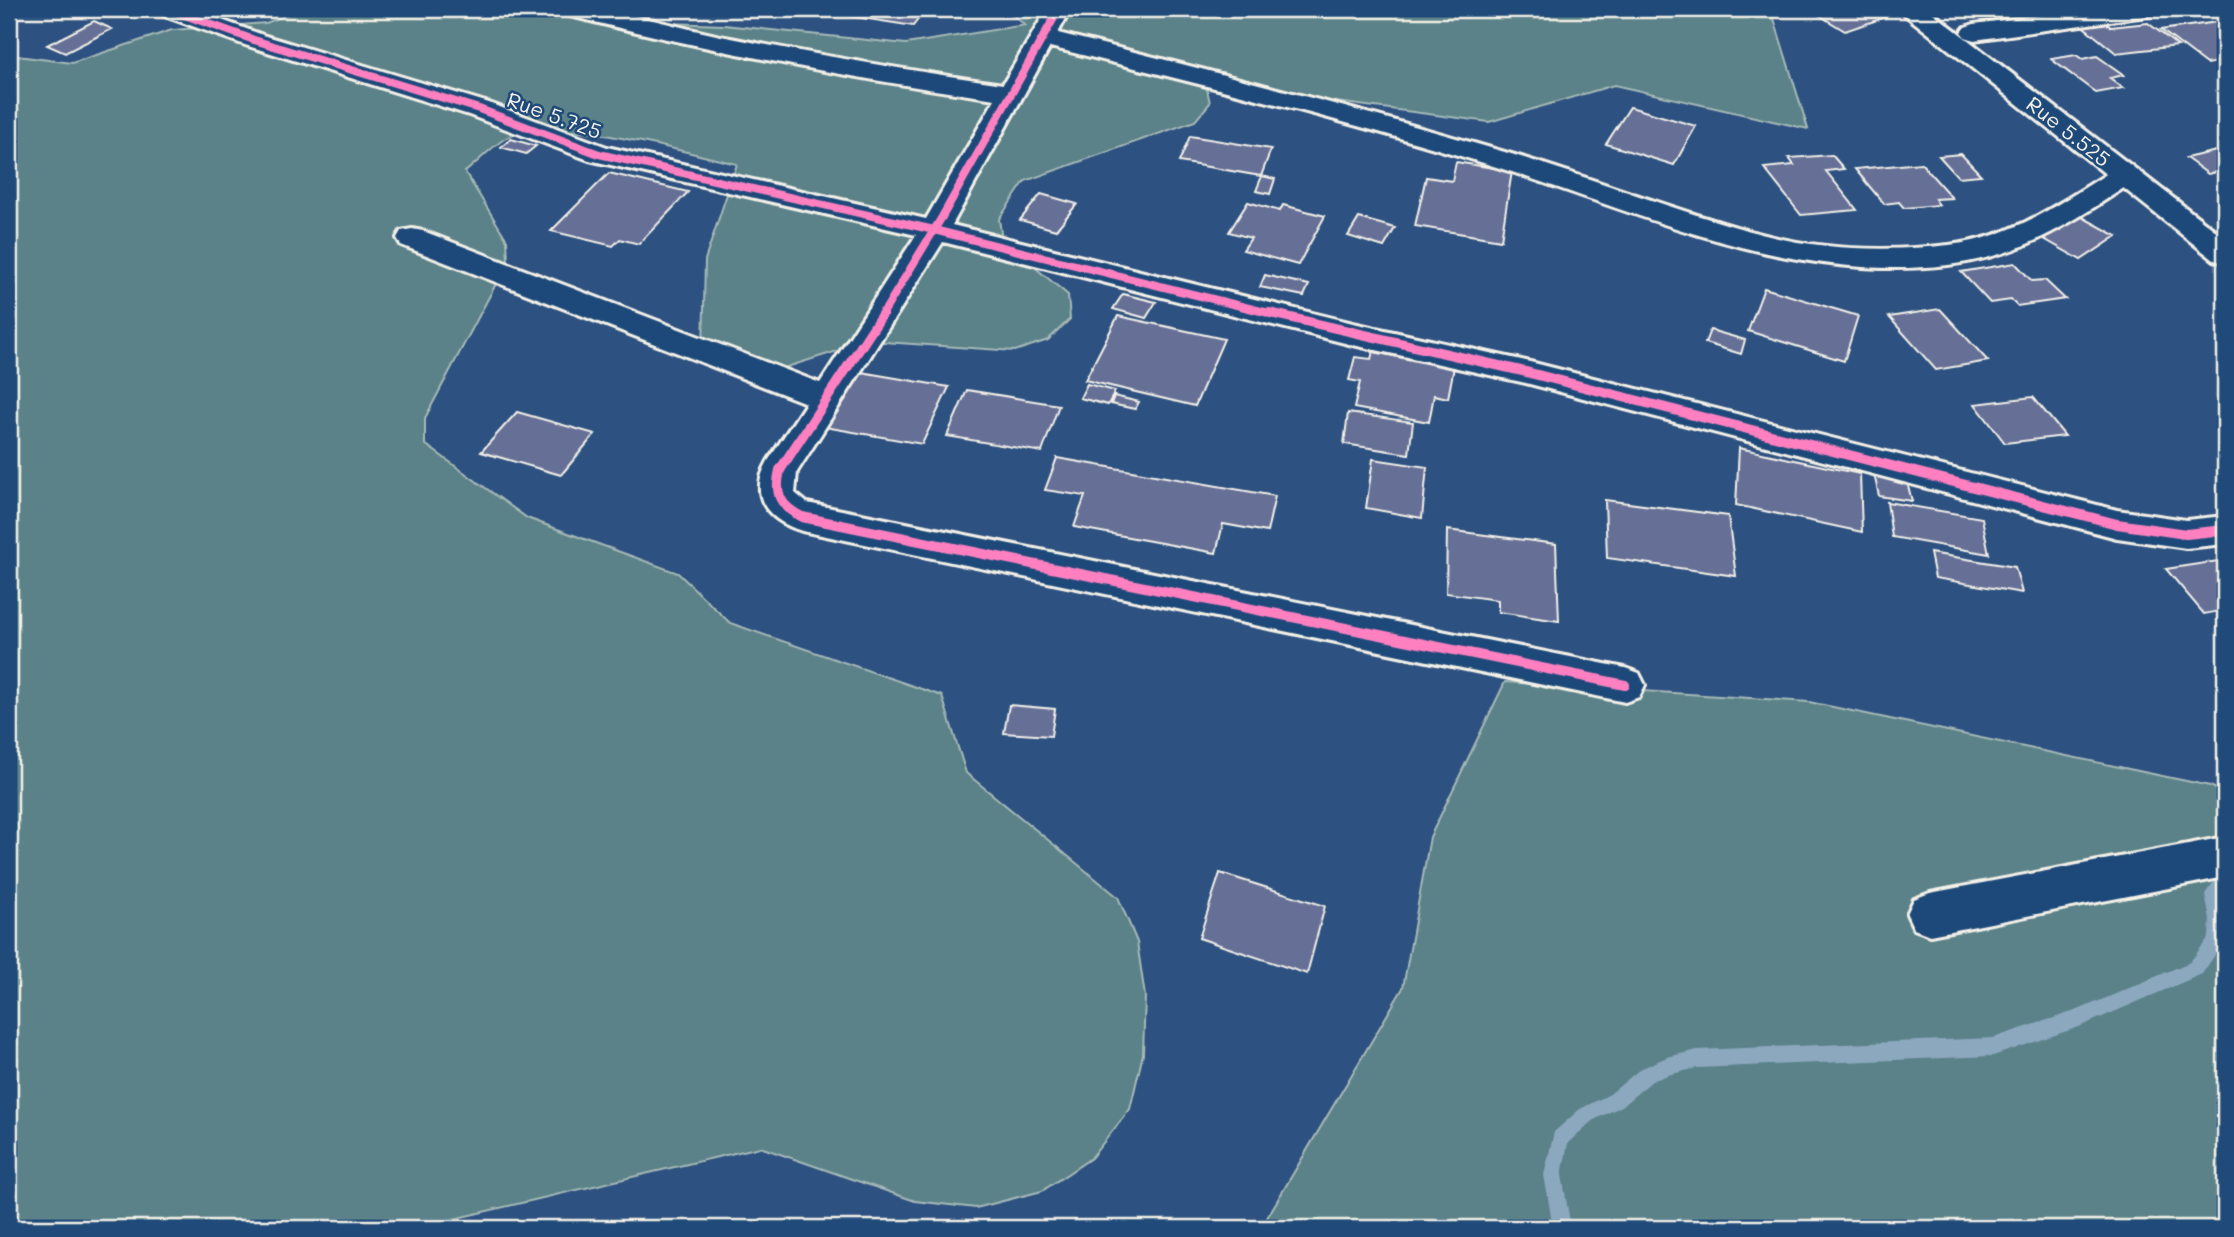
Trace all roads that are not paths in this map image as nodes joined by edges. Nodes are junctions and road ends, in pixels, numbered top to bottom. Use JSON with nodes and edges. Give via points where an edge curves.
{"nodes":[{"id":1,"x":168,"y":9,"type":"edge"},
{"id":2,"x":571,"y":9,"type":"edge"},
{"id":3,"x":1913,"y":9,"type":"edge"},
{"id":4,"x":1944,"y":9,"type":"edge"},
{"id":5,"x":2146,"y":9,"type":"edge"},
{"id":6,"x":1051,"y":23,"type":"edge"},
{"id":7,"x":1974,"y":32,"type":"junction"},
{"id":8,"x":1009,"y":93,"type":"junction"},
{"id":9,"x":2123,"y":176,"type":"junction"},
{"id":10,"x":2225,"y":222,"type":"edge"},
{"id":11,"x":934,"y":230,"type":"junction"},
{"id":12,"x":412,"y":238,"type":"dead end"},
{"id":13,"x":2225,"y":253,"type":"edge"},
{"id":14,"x":827,"y":398,"type":"junction"},
{"id":15,"x":2225,"y":530,"type":"edge"},
{"id":16,"x":1625,"y":685,"type":"dead end"},
{"id":17,"x":2225,"y":857,"type":"edge"},
{"id":18,"x":1930,"y":914,"type":"dead end"}],
"edges":[{"from":1,"to":11,"type":"street","name":"Rue 5.725","via":[[479,109],[599,154]]},
{"from":2,"to":8,"type":"street","via":[[740,48]]},
{"from":3,"to":9,"type":"street","name":"Rue 5.525"},
{"from":4,"to":7,"type":"street","name":"Rue 5.525"},
{"from":5,"to":7,"type":"street"},
{"from":6,"to":8,"type":"street"},
{"from":6,"to":9,"type":"street","via":[[1185,72],[1499,159],[1734,236],[1801,253],[1853,259],[1915,257],[2014,241]]},
{"from":7,"to":10,"type":"street","name":"Rue 5.525"},
{"from":8,"to":11,"type":"street"},
{"from":9,"to":13,"type":"street","name":"Rue 5.525"},
{"from":11,"to":14,"type":"street"},
{"from":11,"to":15,"type":"street","name":"Rue 5.725","via":[[1566,383],[2066,513],[2161,532]]},
{"from":12,"to":14,"type":"street"},
{"from":14,"to":16,"type":"street","via":[[780,470],[775,486],[778,502],[802,517]]},
{"from":17,"to":18,"type":"street"}]}
